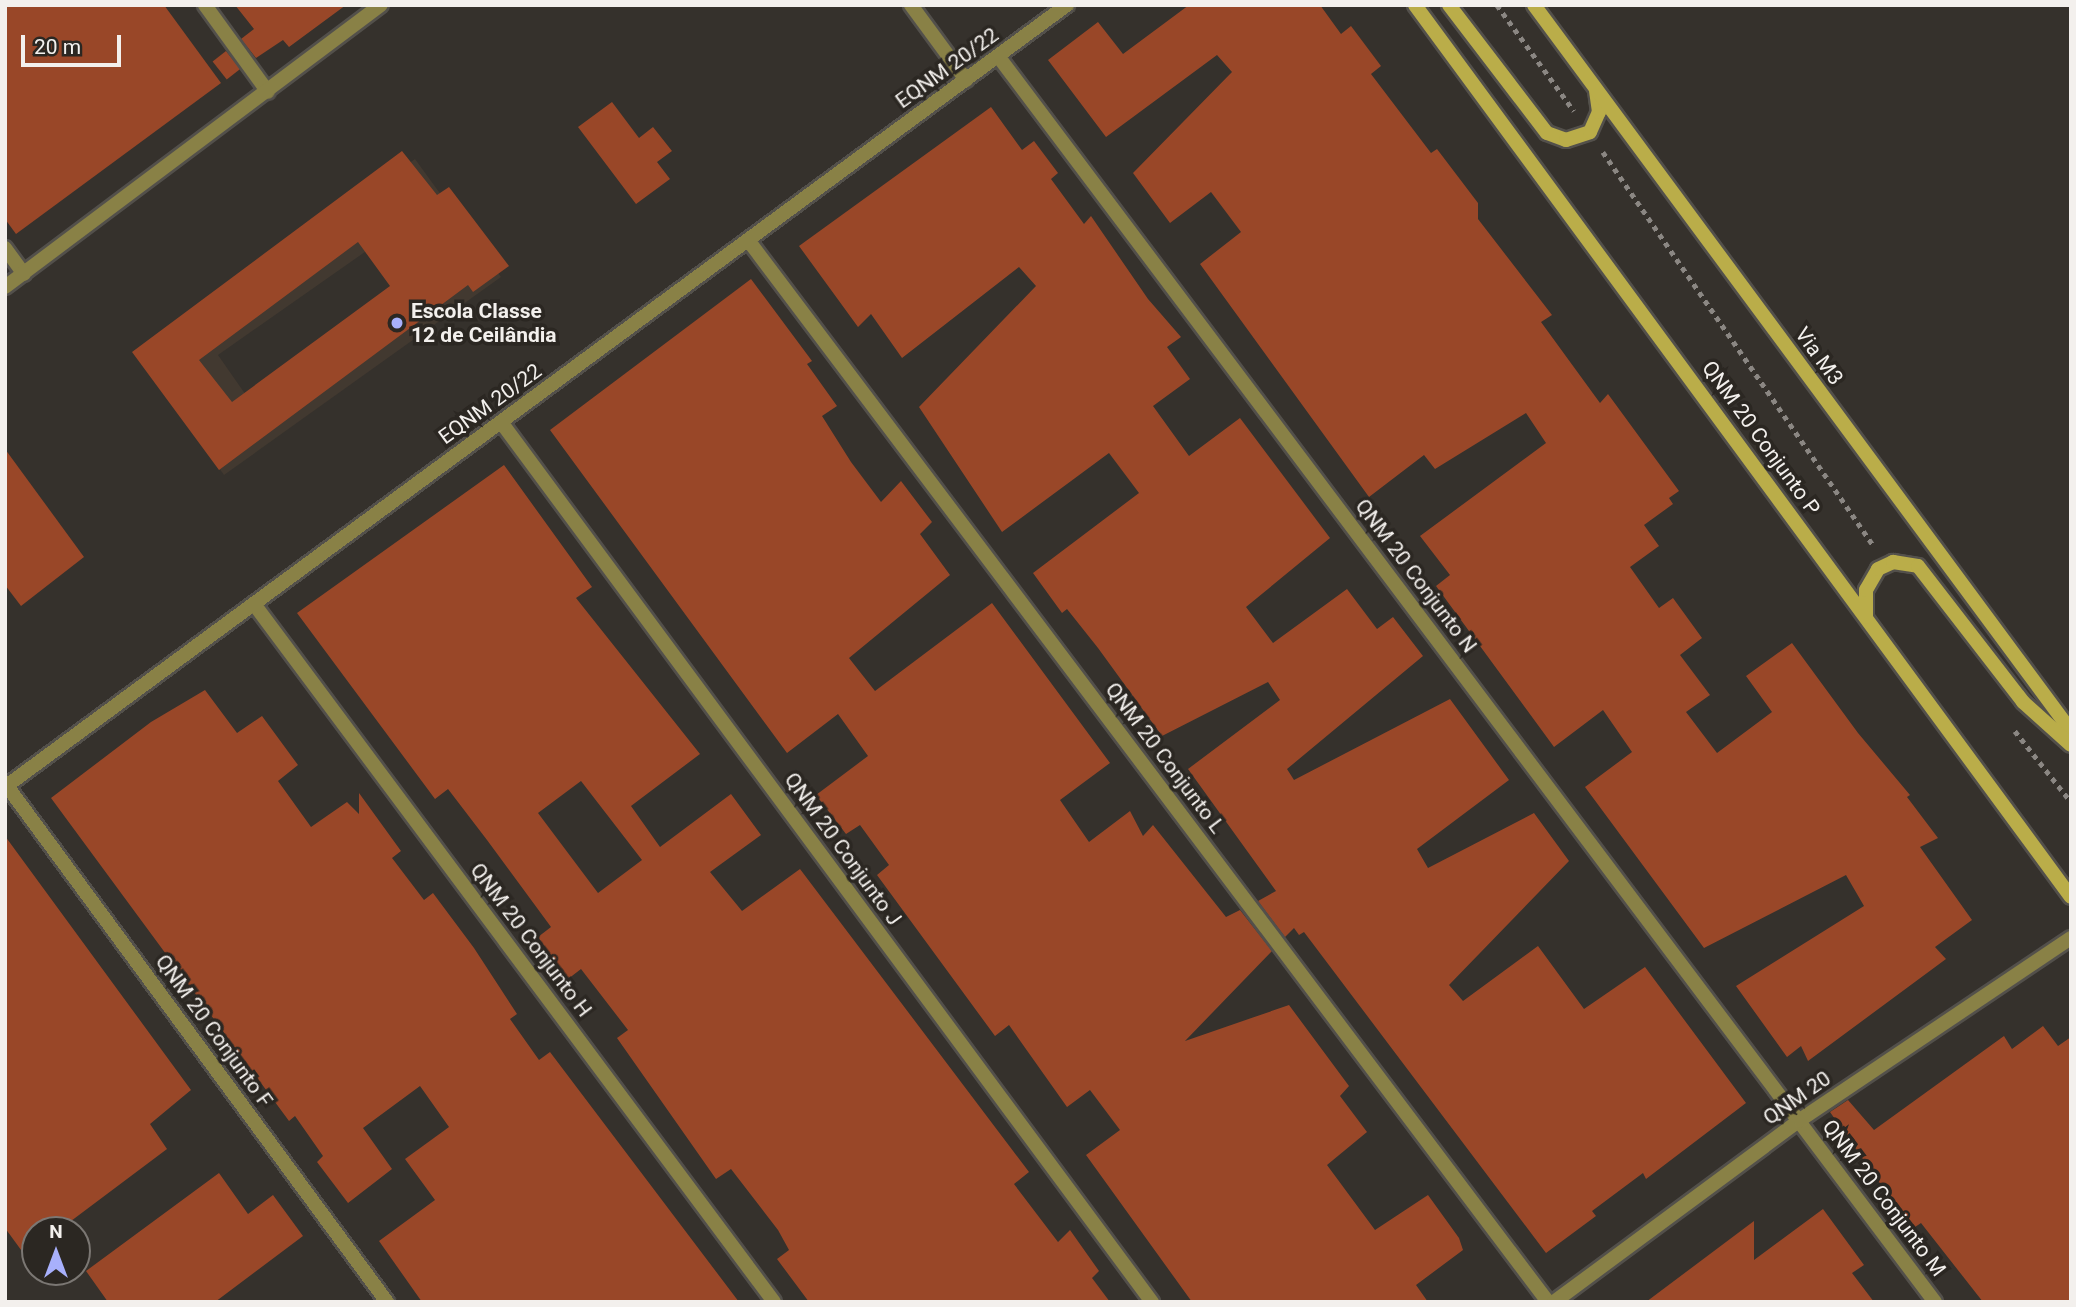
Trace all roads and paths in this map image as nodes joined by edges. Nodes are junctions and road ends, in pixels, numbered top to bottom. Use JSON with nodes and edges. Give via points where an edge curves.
{"nodes":[{"id":1,"x":205,"y":5,"type":"edge"},
{"id":2,"x":381,"y":5,"type":"edge"},
{"id":3,"x":911,"y":5,"type":"edge"},
{"id":4,"x":1067,"y":5,"type":"edge"},
{"id":5,"x":1415,"y":5,"type":"edge"},
{"id":6,"x":1449,"y":5,"type":"edge"},
{"id":7,"x":1497,"y":5,"type":"edge"},
{"id":8,"x":1534,"y":5,"type":"edge"},
{"id":9,"x":998,"y":56,"type":"junction"},
{"id":10,"x":966,"y":80,"type":"junction"},
{"id":11,"x":1596,"y":89,"type":"junction"},
{"id":12,"x":268,"y":92,"type":"junction"},
{"id":13,"x":1590,"y":132,"type":"junction"},
{"id":14,"x":748,"y":240,"type":"junction"},
{"id":15,"x":5,"y":248,"type":"edge"},
{"id":16,"x":24,"y":274,"type":"junction"},
{"id":17,"x":5,"y":287,"type":"edge"},
{"id":18,"x":501,"y":422,"type":"junction"},
{"id":19,"x":1886,"y":563,"type":"junction"},
{"id":20,"x":254,"y":604,"type":"junction"},
{"id":21,"x":1866,"y":617,"type":"junction"},
{"id":22,"x":2012,"y":726,"type":"dead end"},
{"id":23,"x":2071,"y":731,"type":"edge"},
{"id":24,"x":2071,"y":745,"type":"edge"},
{"id":25,"x":6,"y":786,"type":"edge"},
{"id":26,"x":2071,"y":802,"type":"edge"},
{"id":27,"x":2071,"y":897,"type":"edge"},
{"id":28,"x":2071,"y":938,"type":"edge"},
{"id":29,"x":1800,"y":1120,"type":"junction"},
{"id":30,"x":387,"y":1302,"type":"edge"},
{"id":31,"x":775,"y":1302,"type":"edge"},
{"id":32,"x":1152,"y":1302,"type":"edge"},
{"id":33,"x":1548,"y":1302,"type":"edge"},
{"id":34,"x":1554,"y":1302,"type":"edge"},
{"id":35,"x":1935,"y":1302,"type":"edge"}],
"edges":[{"from":1,"to":12,"type":"street"},
{"from":2,"to":12,"type":"street"},
{"from":3,"to":10,"type":"street"},
{"from":4,"to":9,"type":"street","name":"EQNM 20/22"},
{"from":5,"to":21,"type":"main road","name":"QNM 20 Conjunto P"},
{"from":6,"to":13,"type":"main road","via":[[1547,133],[1566,140]]},
{"from":7,"to":13,"type":"path"},
{"from":8,"to":11,"type":"main road","name":"Via M3"},
{"from":9,"to":10,"type":"street","name":"EQNM 20/22"},
{"from":9,"to":29,"type":"street","name":"QNM 20 Conjunto N"},
{"from":10,"to":14,"type":"street","name":"EQNM 20/22"},
{"from":11,"to":13,"type":"main road","via":[[1599,112]]},
{"from":11,"to":23,"type":"main road","name":"Via M3"},
{"from":12,"to":16,"type":"street"},
{"from":13,"to":19,"type":"path"},
{"from":14,"to":18,"type":"street","name":"EQNM 20/22"},
{"from":14,"to":33,"type":"street","name":"QNM 20 Conjunto L"},
{"from":15,"to":16,"type":"street"},
{"from":16,"to":17,"type":"street"},
{"from":18,"to":20,"type":"street","name":"EQNM 20/22"},
{"from":18,"to":32,"type":"street","name":"QNM 20 Conjunto J"},
{"from":19,"to":21,"type":"main road","via":[[1868,583]]},
{"from":19,"to":24,"type":"main road","via":[[1905,561],[1918,566],[2023,702]]},
{"from":20,"to":25,"type":"street","name":"EQNM 20/22"},
{"from":20,"to":31,"type":"street","name":"QNM 20 Conjunto H"},
{"from":21,"to":27,"type":"main road","name":"QNM 20 Conjunto P"},
{"from":22,"to":26,"type":"path"},
{"from":25,"to":30,"type":"street","name":"QNM 20 Conjunto F"},
{"from":28,"to":29,"type":"street","name":"QNM 20"},
{"from":29,"to":34,"type":"street","name":"QNM 20"},
{"from":29,"to":35,"type":"street","name":"QNM 20 Conjunto M"}]}
